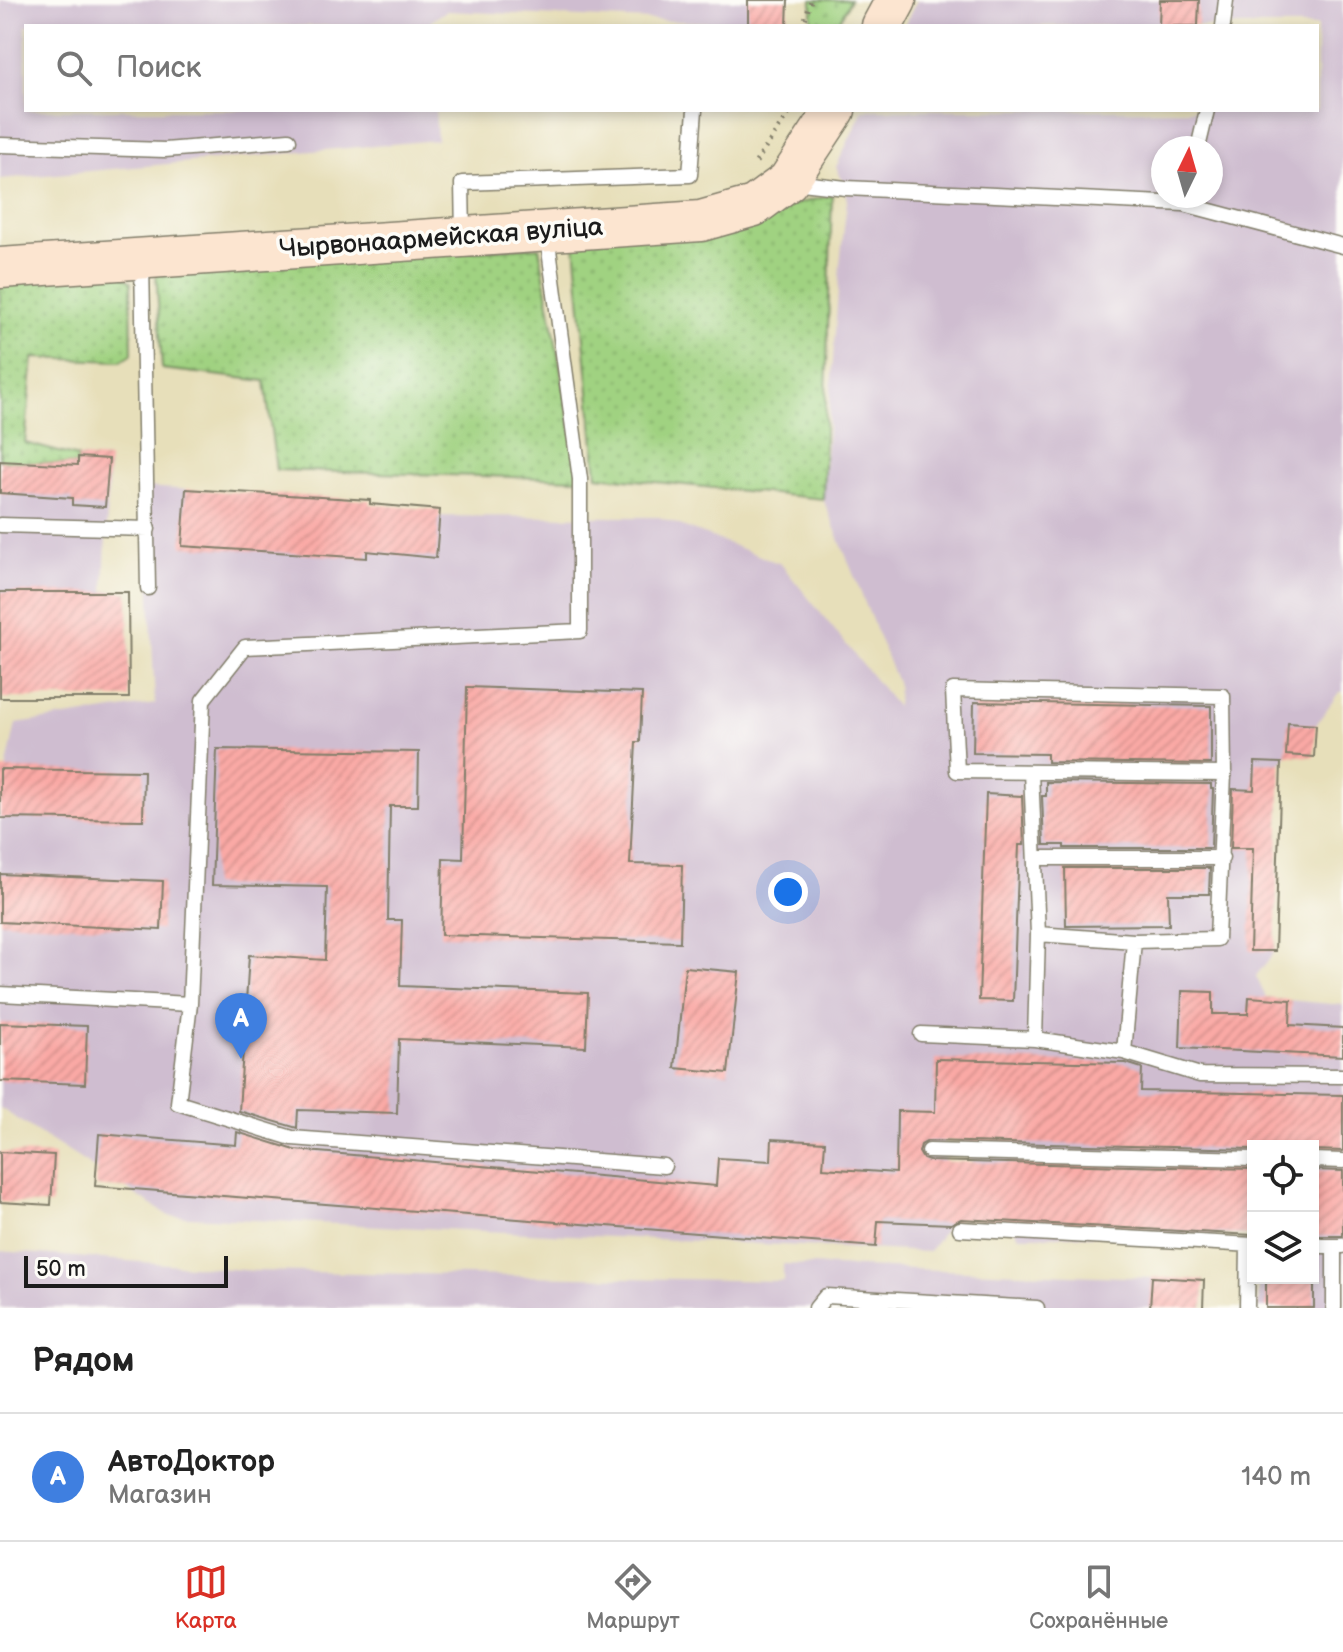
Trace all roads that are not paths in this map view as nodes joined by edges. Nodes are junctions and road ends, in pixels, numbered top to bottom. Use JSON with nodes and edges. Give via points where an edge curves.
{"nodes":[{"id":1,"x":896,"y":0,"type":"edge"},
{"id":2,"x":1226,"y":0,"type":"edge"},
{"id":3,"x":883,"y":24,"type":"edge"},
{"id":4,"x":1223,"y":24,"type":"edge"},
{"id":5,"x":695,"y":112,"type":"edge"},
{"id":6,"x":834,"y":112,"type":"edge"},
{"id":7,"x":1207,"y":112,"type":"edge"},
{"id":8,"x":1201,"y":136,"type":"edge"},
{"id":9,"x":289,"y":140,"type":"dead end"},
{"id":10,"x":0,"y":145,"type":"edge"},
{"id":11,"x":788,"y":181,"type":"junction"},
{"id":12,"x":1151,"y":199,"type":"edge"},
{"id":13,"x":1212,"y":208,"type":"edge"},
{"id":14,"x":547,"y":231,"type":"junction"},
{"id":15,"x":463,"y":235,"type":"junction"},
{"id":16,"x":1343,"y":246,"type":"edge"},
{"id":17,"x":142,"y":257,"type":"junction"},
{"id":18,"x":0,"y":268,"type":"edge"},
{"id":19,"x":0,"y":525,"type":"edge"},
{"id":20,"x":148,"y":529,"type":"junction"},
{"id":21,"x":148,"y":588,"type":"dead end"},
{"id":22,"x":1031,"y":772,"type":"junction"},
{"id":23,"x":1224,"y":774,"type":"junction"},
{"id":24,"x":1035,"y":858,"type":"junction"},
{"id":25,"x":1222,"y":858,"type":"junction"},
{"id":26,"x":1038,"y":934,"type":"junction"},
{"id":27,"x":1134,"y":941,"type":"junction"},
{"id":28,"x":0,"y":994,"type":"edge"},
{"id":29,"x":190,"y":1004,"type":"junction"},
{"id":30,"x":921,"y":1034,"type":"dead end"},
{"id":31,"x":1035,"y":1039,"type":"junction"},
{"id":32,"x":1124,"y":1052,"type":"junction"},
{"id":33,"x":1343,"y":1076,"type":"edge"},
{"id":34,"x":929,"y":1151,"type":"dead end"},
{"id":35,"x":1247,"y":1159,"type":"edge"},
{"id":36,"x":1319,"y":1160,"type":"edge"},
{"id":37,"x":1343,"y":1161,"type":"edge"},
{"id":38,"x":664,"y":1166,"type":"dead end"},
{"id":39,"x":960,"y":1229,"type":"dead end"},
{"id":40,"x":1247,"y":1245,"type":"edge"},
{"id":41,"x":1338,"y":1246,"type":"edge"},
{"id":42,"x":1248,"y":1284,"type":"edge"},
{"id":43,"x":816,"y":1308,"type":"edge"},
{"id":44,"x":1037,"y":1308,"type":"edge"},
{"id":45,"x":1247,"y":1308,"type":"edge"},
{"id":46,"x":1334,"y":1308,"type":"edge"}],
"edges":[{"from":1,"to":3,"type":"street"},
{"from":2,"to":4,"type":"lane"},
{"from":5,"to":15,"type":"lane","via":[[690,175],[462,183]]},
{"from":6,"to":11,"type":"street","name":"Чырвонаармейская вуліца"},
{"from":7,"to":8,"type":"lane"},
{"from":9,"to":10,"type":"lane","via":[[165,150]]},
{"from":11,"to":12,"type":"lane","via":[[846,188]]},
{"from":11,"to":14,"type":"street","name":"Чырвонаармейская вуліца","via":[[754,206],[701,221]]},
{"from":13,"to":16,"type":"lane"},
{"from":14,"to":15,"type":"street","name":"Чырвонаармейская вуліца"},
{"from":14,"to":29,"type":"lane","via":[[580,479],[580,631],[245,647],[203,700]]},
{"from":15,"to":17,"type":"street","name":"Чырвонаармейская вуліца"},
{"from":17,"to":18,"type":"street","name":"Чырвонаармейская вуліца"},
{"from":17,"to":20,"type":"lane"},
{"from":19,"to":20,"type":"lane"},
{"from":20,"to":21,"type":"lane"},
{"from":22,"to":23,"type":"lane"},
{"from":22,"to":23,"type":"lane","via":[[957,771],[953,690],[1223,696]]},
{"from":22,"to":24,"type":"lane"},
{"from":23,"to":25,"type":"lane"},
{"from":24,"to":25,"type":"lane"},
{"from":24,"to":26,"type":"lane"},
{"from":25,"to":27,"type":"lane","via":[[1217,939]]},
{"from":26,"to":27,"type":"lane"},
{"from":26,"to":31,"type":"lane"},
{"from":27,"to":32,"type":"lane"},
{"from":28,"to":29,"type":"lane"},
{"from":29,"to":38,"type":"lane","via":[[178,1103],[292,1138]]},
{"from":30,"to":31,"type":"lane"},
{"from":31,"to":32,"type":"lane"},
{"from":32,"to":33,"type":"lane","via":[[1200,1075]]},
{"from":34,"to":35,"type":"lane"},
{"from":36,"to":37,"type":"lane"},
{"from":39,"to":40,"type":"lane"},
{"from":41,"to":46,"type":"lane"},
{"from":42,"to":45,"type":"lane"},
{"from":43,"to":44,"type":"lane","via":[[826,1296]]}]}
